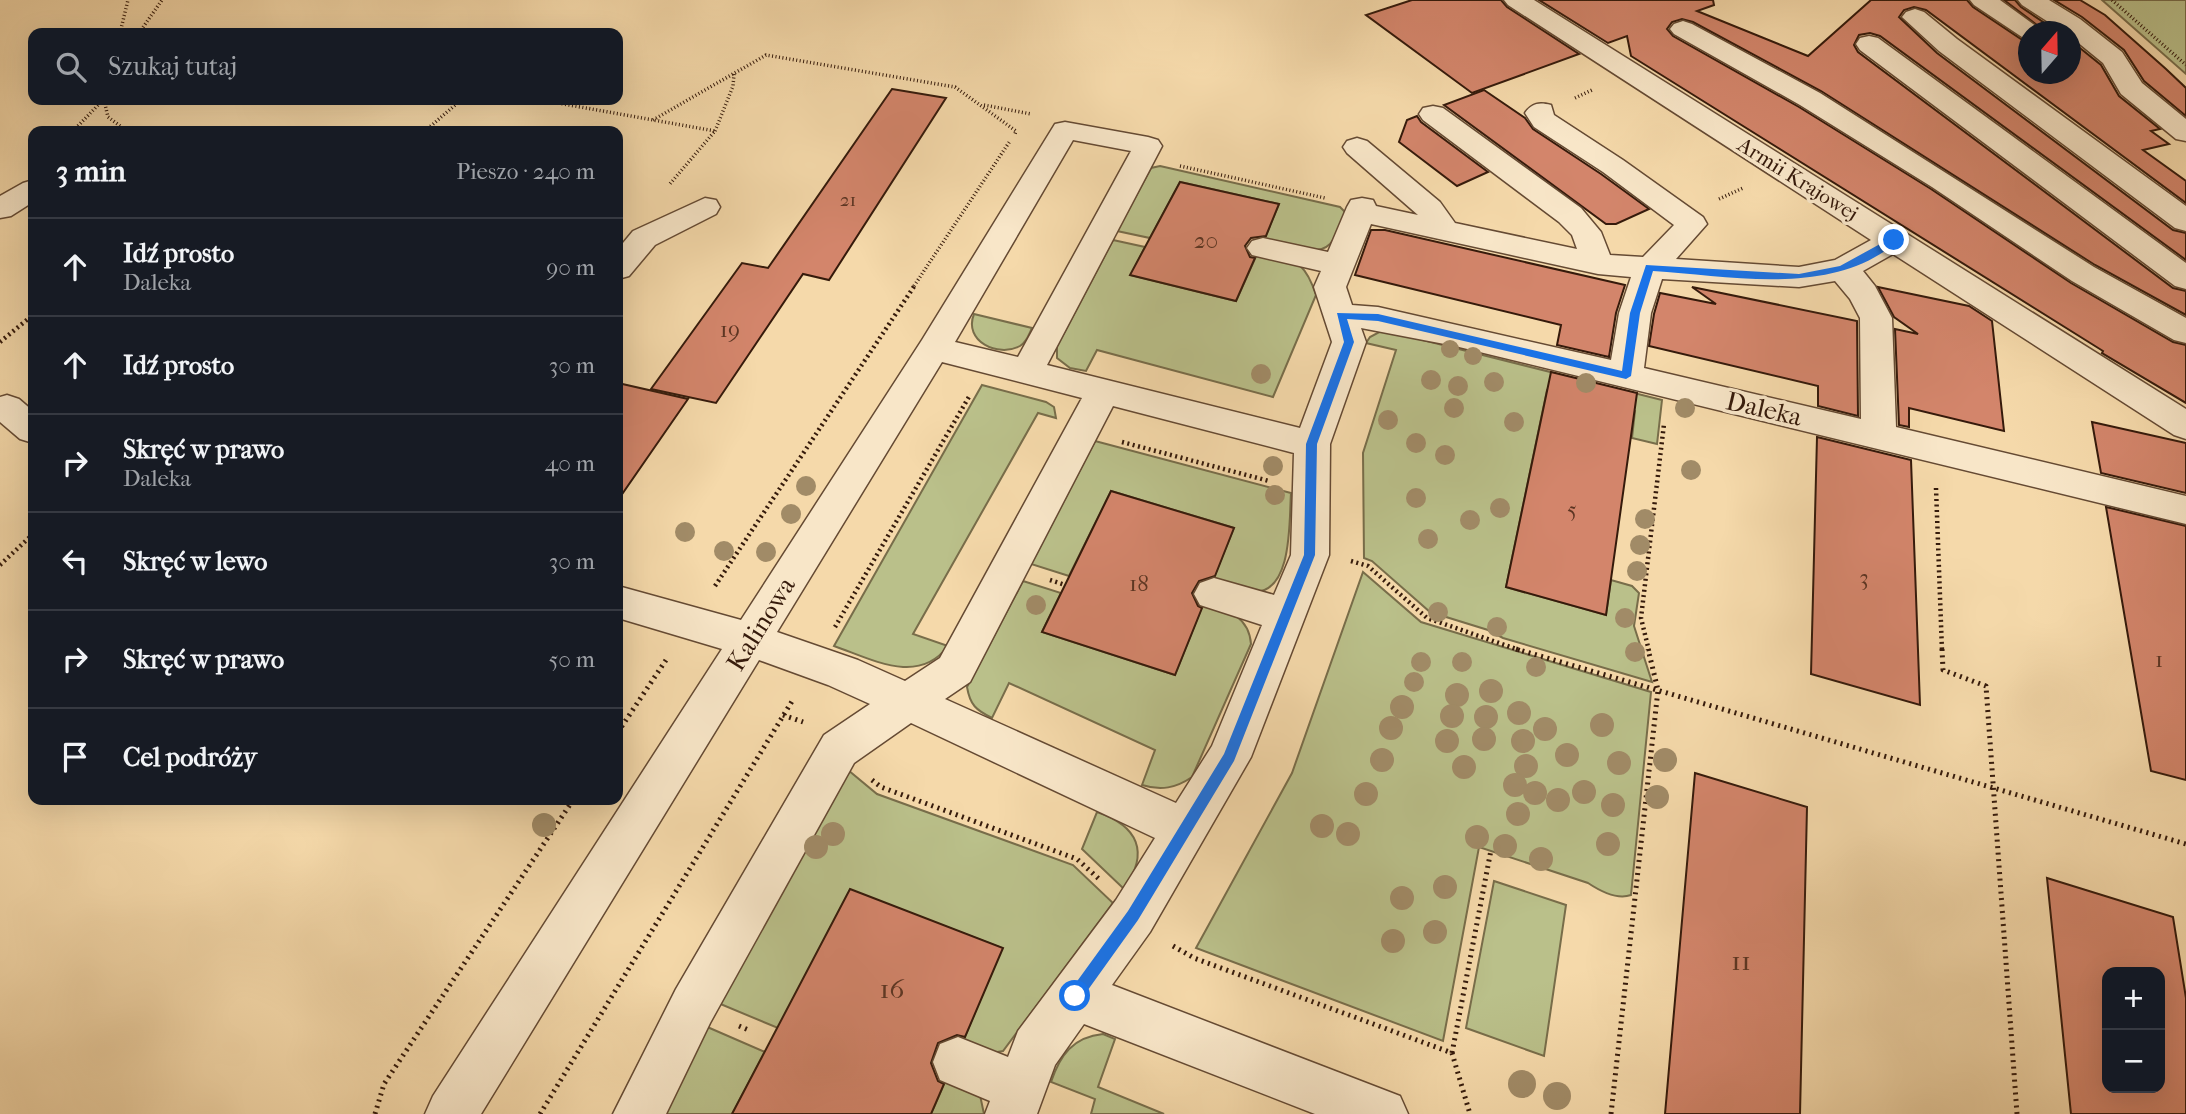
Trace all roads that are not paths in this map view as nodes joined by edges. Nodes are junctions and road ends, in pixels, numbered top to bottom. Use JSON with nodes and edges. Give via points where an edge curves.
{"nodes":[{"id":1,"x":1517,"y":0,"type":"edge"},
{"id":2,"x":1983,"y":0,"type":"edge"},
{"id":3,"x":2031,"y":0,"type":"edge"},
{"id":4,"x":1915,"y":17,"type":"dead end"},
{"id":5,"x":2018,"y":23,"type":"edge"},
{"id":6,"x":1683,"y":29,"type":"dead end"},
{"id":7,"x":1869,"y":44,"type":"dead end"},
{"id":8,"x":2082,"y":65,"type":"dead end"},
{"id":9,"x":2131,"y":89,"type":"junction"},
{"id":10,"x":1541,"y":111,"type":"road end"},
{"id":11,"x":1433,"y":114,"type":"dead end"},
{"id":12,"x":2186,"y":133,"type":"edge"},
{"id":13,"x":1357,"y":147,"type":"dead end"},
{"id":14,"x":28,"y":192,"type":"edge"},
{"id":15,"x":705,"y":207,"type":"dead end"},
{"id":16,"x":0,"y":209,"type":"edge"},
{"id":17,"x":2186,"y":221,"type":"edge"},
{"id":18,"x":1444,"y":230,"type":"junction"},
{"id":19,"x":1894,"y":240,"type":"junction"},
{"id":20,"x":1264,"y":248,"type":"dead end"},
{"id":21,"x":623,"y":263,"type":"edge"},
{"id":22,"x":1598,"y":264,"type":"junction"},
{"id":23,"x":1339,"y":265,"type":"junction"},
{"id":24,"x":1650,"y":268,"type":"junction"},
{"id":25,"x":1843,"y":269,"type":"junction"},
{"id":26,"x":2186,"y":279,"type":"edge"},
{"id":27,"x":1340,"y":316,"type":"junction"},
{"id":28,"x":2186,"y":332,"type":"edge"},
{"id":29,"x":934,"y":348,"type":"junction"},
{"id":30,"x":1027,"y":371,"type":"junction"},
{"id":31,"x":1626,"y":376,"type":"junction"},
{"id":32,"x":1103,"y":391,"type":"junction"},
{"id":33,"x":2186,"y":426,"type":"edge"},
{"id":34,"x":1879,"y":436,"type":"junction"},
{"id":35,"x":1311,"y":444,"type":"junction"},
{"id":36,"x":2186,"y":510,"type":"edge"},
{"id":37,"x":1214,"y":594,"type":"dead end"},
{"id":38,"x":623,"y":603,"type":"edge"},
{"id":39,"x":1285,"y":615,"type":"junction"},
{"id":40,"x":751,"y":640,"type":"junction"},
{"id":41,"x":910,"y":701,"type":"junction"},
{"id":42,"x":1186,"y":830,"type":"junction"},
{"id":43,"x":1075,"y":996,"type":"junction"},
{"id":44,"x":958,"y":1062,"type":"dead end"},
{"id":45,"x":1016,"y":1101,"type":"edge"},
{"id":46,"x":451,"y":1114,"type":"edge"},
{"id":47,"x":639,"y":1114,"type":"edge"},
{"id":48,"x":1382,"y":1114,"type":"edge"}],
"edges":[{"from":1,"to":19,"type":"street","name":"Armii Krajowej"},
{"from":2,"to":5,"type":"street"},
{"from":3,"to":9,"type":"street","via":[[2071,24],[2113,58]]},
{"from":4,"to":17,"type":"street"},
{"from":6,"to":28,"type":"street","via":[[1810,99],[2083,274]]},
{"from":7,"to":26,"type":"street"},
{"from":8,"to":9,"type":"street"},
{"from":9,"to":12,"type":"street"},
{"from":10,"to":24,"type":"street","via":[[1544,121],[1692,224]]},
{"from":11,"to":22,"type":"street","via":[[1570,215],[1586,232]]},
{"from":13,"to":18,"type":"street","via":[[1429,209]]},
{"from":14,"to":16,"type":"street"},
{"from":15,"to":21,"type":"street","via":[[644,238]]},
{"from":18,"to":22,"type":"street"},
{"from":18,"to":23,"type":"street","via":[[1361,209]]},
{"from":19,"to":25,"type":"street"},
{"from":19,"to":33,"type":"street","name":"Armii Krajowej"},
{"from":20,"to":23,"type":"street"},
{"from":22,"to":24,"type":"street"},
{"from":23,"to":27,"type":"street","via":[[1330,286]]},
{"from":24,"to":25,"type":"street","via":[[1799,277]]},
{"from":24,"to":31,"type":"street","via":[[1635,313]]},
{"from":25,"to":34,"type":"street","via":[[1876,318]]},
{"from":27,"to":31,"type":"street","name":"Daleka","via":[[1378,317]]},
{"from":27,"to":35,"type":"street","via":[[1349,342]]},
{"from":29,"to":30,"type":"street"},
{"from":29,"to":30,"type":"street","name":"Kalinowa","via":[[1065,130],[1148,146]]},
{"from":29,"to":40,"type":"street","name":"Kalinowa"},
{"from":30,"to":32,"type":"street"},
{"from":31,"to":34,"type":"street","name":"Daleka"},
{"from":32,"to":35,"type":"street"},
{"from":32,"to":41,"type":"street","via":[[955,670]]},
{"from":34,"to":36,"type":"street","name":"Daleka"},
{"from":35,"to":39,"type":"street","via":[[1310,555]]},
{"from":37,"to":39,"type":"street"},
{"from":38,"to":40,"type":"street"},
{"from":39,"to":42,"type":"street","via":[[1229,757]]},
{"from":40,"to":41,"type":"street"},
{"from":40,"to":46,"type":"street","name":"Kalinowa"},
{"from":41,"to":42,"type":"street"},
{"from":41,"to":47,"type":"street","via":[[839,749],[693,1006]]},
{"from":42,"to":43,"type":"street","via":[[1133,916]]},
{"from":43,"to":45,"type":"street","via":[[1036,1049]]},
{"from":43,"to":48,"type":"street"},
{"from":44,"to":45,"type":"street"}]}
